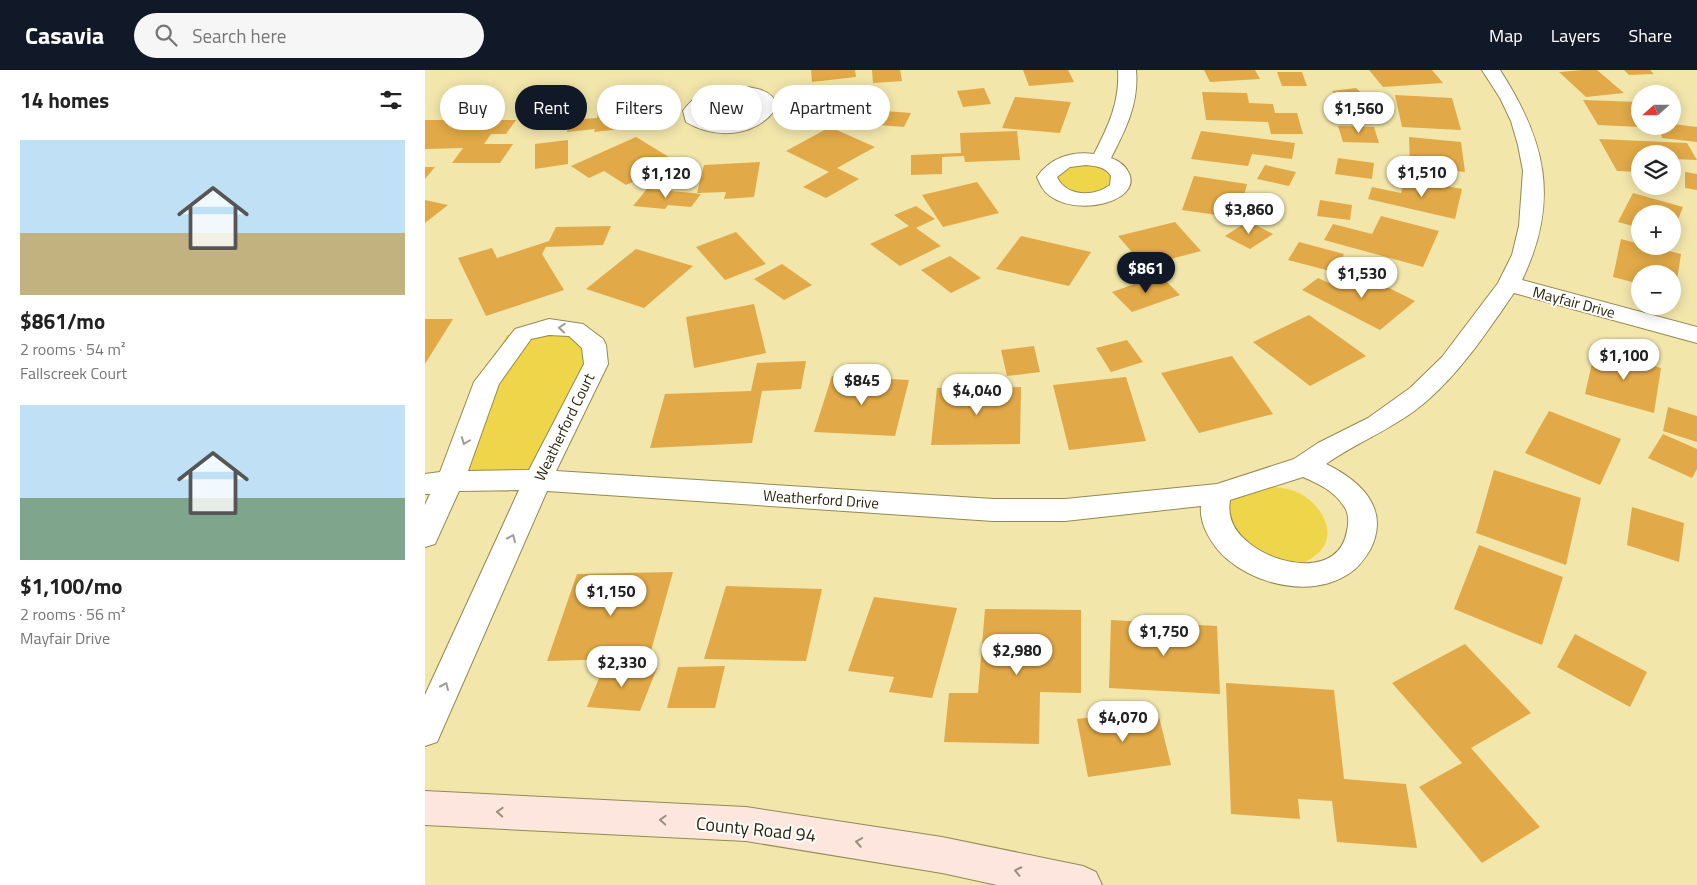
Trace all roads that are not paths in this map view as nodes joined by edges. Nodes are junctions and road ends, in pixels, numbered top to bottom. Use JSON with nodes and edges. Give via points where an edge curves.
{"nodes":[{"id":1,"x":1127,"y":70,"type":"edge"},
{"id":2,"x":1491,"y":70,"type":"edge"},
{"id":3,"x":1100,"y":161,"type":"dead end"},
{"id":4,"x":1509,"y":284,"type":"junction"},
{"id":5,"x":1697,"y":335,"type":"edge"},
{"id":6,"x":1304,"y":466,"type":"junction"},
{"id":7,"x":538,"y":480,"type":"junction"},
{"id":8,"x":437,"y":482,"type":"edge"},
{"id":9,"x":1217,"y":494,"type":"junction"},
{"id":10,"x":425,"y":536,"type":"edge"},
{"id":11,"x":425,"y":731,"type":"edge"},
{"id":12,"x":425,"y":808,"type":"edge"},
{"id":13,"x":1083,"y":885,"type":"edge"}],
"edges":[{"from":1,"to":3,"type":"street","via":[[1126,107]]},
{"from":2,"to":4,"type":"street","name":"Weatherford Drive","via":[[1520,121],[1533,171],[1530,226],[1523,255]]},
{"from":4,"to":5,"type":"street","name":"Mayfair Drive"},
{"from":4,"to":6,"type":"street","name":"Weatherford Drive","via":[[1451,363],[1419,394],[1377,424]]},
{"from":6,"to":9,"type":"street","name":"Weatherford Drive"},
{"from":6,"to":9,"type":"street","via":[[1330,477],[1351,494],[1362,515],[1362,537],[1351,556],[1329,570],[1301,575],[1270,570],[1242,557],[1223,538],[1214,515]]},
{"from":7,"to":8,"type":"street","name":"Weatherford Drive"},
{"from":7,"to":8,"type":"street","name":"Weatherford Court","one_way":true,"via":[[596,364],[593,345],[575,329],[549,327],[523,334],[487,382]]},
{"from":7,"to":9,"type":"street","name":"Weatherford Drive","via":[[993,510],[1065,510]]},
{"from":11,"to":7,"type":"street","name":"Weatherford Court","one_way":true},
{"from":8,"to":10,"type":"street","name":"Weatherford Court"},
{"from":13,"to":12,"type":"street","name":"County Road 94","one_way":true,"via":[[942,855],[746,824]]}]}
